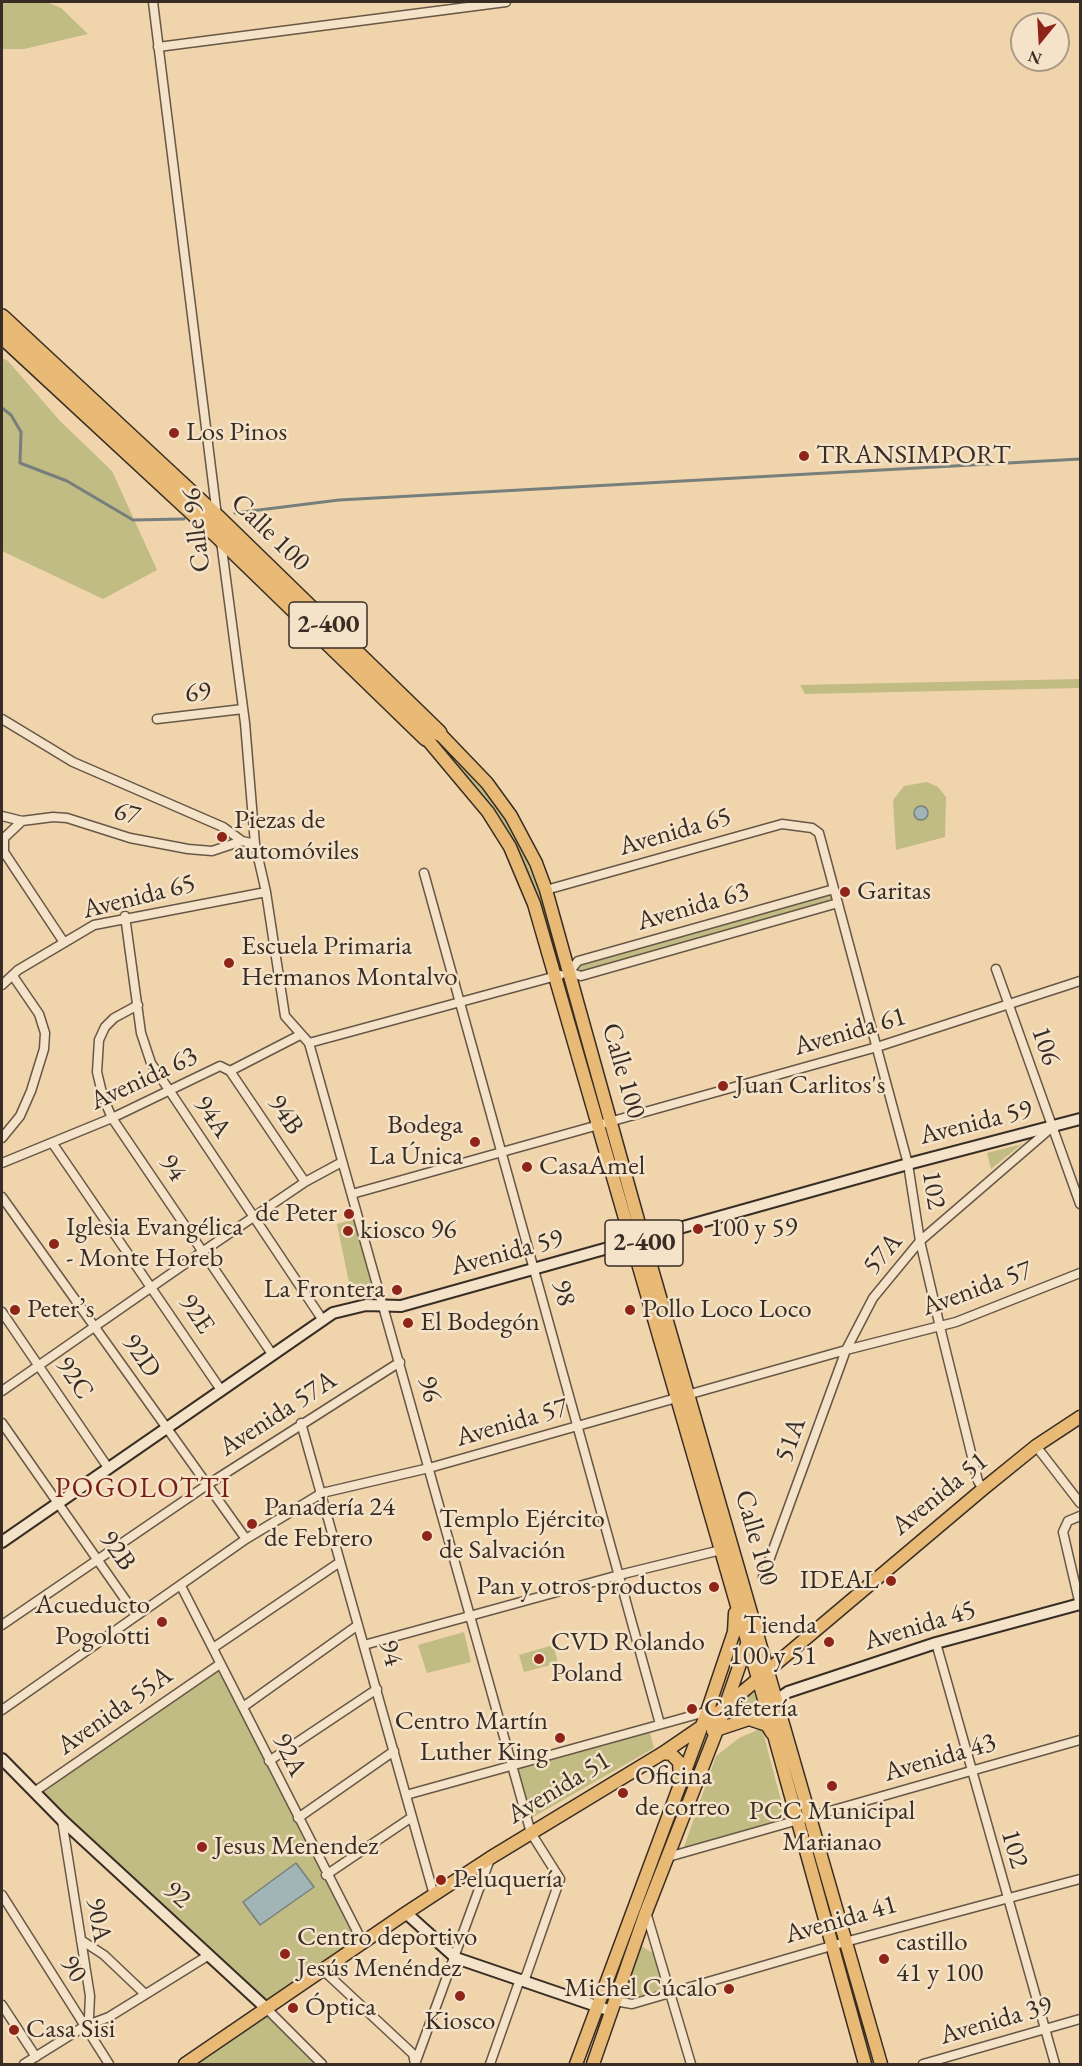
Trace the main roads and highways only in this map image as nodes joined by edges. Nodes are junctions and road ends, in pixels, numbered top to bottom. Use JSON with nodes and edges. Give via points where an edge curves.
{"nodes":[{"id":1,"x":2,"y":317,"type":"edge"},
{"id":2,"x":2,"y":336,"type":"edge"},
{"id":3,"x":432,"y":736,"type":"junction"},
{"id":4,"x":637,"y":1240,"type":"junction"},
{"id":5,"x":682,"y":1398,"type":"junction"},
{"id":6,"x":1080,"y":1417,"type":"edge"},
{"id":7,"x":734,"y":1597,"type":"junction"},
{"id":8,"x":753,"y":1622,"type":"junction"},
{"id":9,"x":747,"y":1642,"type":"junction"},
{"id":10,"x":792,"y":1650,"type":"junction"},
{"id":11,"x":763,"y":1675,"type":"junction"},
{"id":12,"x":771,"y":1703,"type":"junction"},
{"id":13,"x":724,"y":1706,"type":"junction"},
{"id":14,"x":745,"y":1720,"type":"junction"},
{"id":15,"x":717,"y":1730,"type":"junction"},
{"id":16,"x":699,"y":1732,"type":"junction"},
{"id":17,"x":774,"y":1736,"type":"junction"},
{"id":18,"x":663,"y":1754,"type":"junction"},
{"id":19,"x":705,"y":1762,"type":"junction"},
{"id":20,"x":680,"y":1779,"type":"junction"},
{"id":21,"x":804,"y":1818,"type":"junction"},
{"id":22,"x":185,"y":2064,"type":"edge"},
{"id":23,"x":576,"y":2064,"type":"edge"},
{"id":24,"x":592,"y":2064,"type":"edge"},
{"id":25,"x":865,"y":2064,"type":"edge"},
{"id":26,"x":880,"y":2064,"type":"edge"}],
"edges":[{"from":1,"to":3,"type":"highway","name":"Calle 100","number":"2-400","via":[[217,517]]},
{"from":2,"to":3,"type":"highway","name":"Calle 100","number":"2-400"},
{"from":3,"to":4,"type":"main road","name":"Calle 100","number":"2-400","via":[[510,847],[534,904],[596,1124]]},
{"from":3,"to":4,"type":"main road","name":"Calle 100","number":"2-400","via":[[487,783],[511,816],[536,863],[611,1121]]},
{"from":4,"to":5,"type":"main road","name":"Calle 100","number":"2-400"},
{"from":5,"to":7,"type":"main road","name":"Calle 100","number":"2-400"},
{"from":5,"to":8,"type":"main road","name":"Calle 100","number":"2-400"},
{"from":6,"to":10,"type":"main road","name":"Avenida 51","via":[[1036,1446]]},
{"from":7,"to":9,"type":"main road","name":"Calle 100","number":"2-400"},
{"from":7,"to":16,"type":"main road","via":[[734,1632]]},
{"from":8,"to":9,"type":"main road"},
{"from":8,"to":10,"type":"main road","via":[[767,1649]]},
{"from":8,"to":11,"type":"main road","name":"Calle 100","number":"2-400"},
{"from":9,"to":11,"type":"main road","name":"Calle 100","number":"2-400"},
{"from":9,"to":13,"type":"main road"},
{"from":10,"to":11,"type":"main road","name":"Avenida 51"},
{"from":11,"to":12,"type":"main road","name":"Calle 100"},
{"from":11,"to":13,"type":"main road","name":"Avenida 51"},
{"from":12,"to":17,"type":"main road","name":"Calle 100"},
{"from":12,"to":21,"type":"main road","name":"Calle 100"},
{"from":13,"to":15,"type":"main road"},
{"from":13,"to":16,"type":"main road","name":"Avenida 51"},
{"from":14,"to":15,"type":"main road"},
{"from":14,"to":17,"type":"main road","via":[[767,1725]]},
{"from":14,"to":19,"type":"main road"},
{"from":15,"to":16,"type":"main road"},
{"from":15,"to":19,"type":"main road"},
{"from":16,"to":18,"type":"main road","name":"Avenida 51"},
{"from":16,"to":20,"type":"main road"},
{"from":17,"to":21,"type":"main road","name":"Calle 100"},
{"from":18,"to":20,"type":"main road","via":[[671,1754],[679,1762]]},
{"from":18,"to":22,"type":"main road","name":"Avenida 51","via":[[362,1941]]},
{"from":19,"to":24,"type":"main road"},
{"from":20,"to":23,"type":"main road"},
{"from":21,"to":25,"type":"main road","name":"Calle 100","via":[[832,1947]]},
{"from":21,"to":26,"type":"main road","name":"Calle 100"}]}
